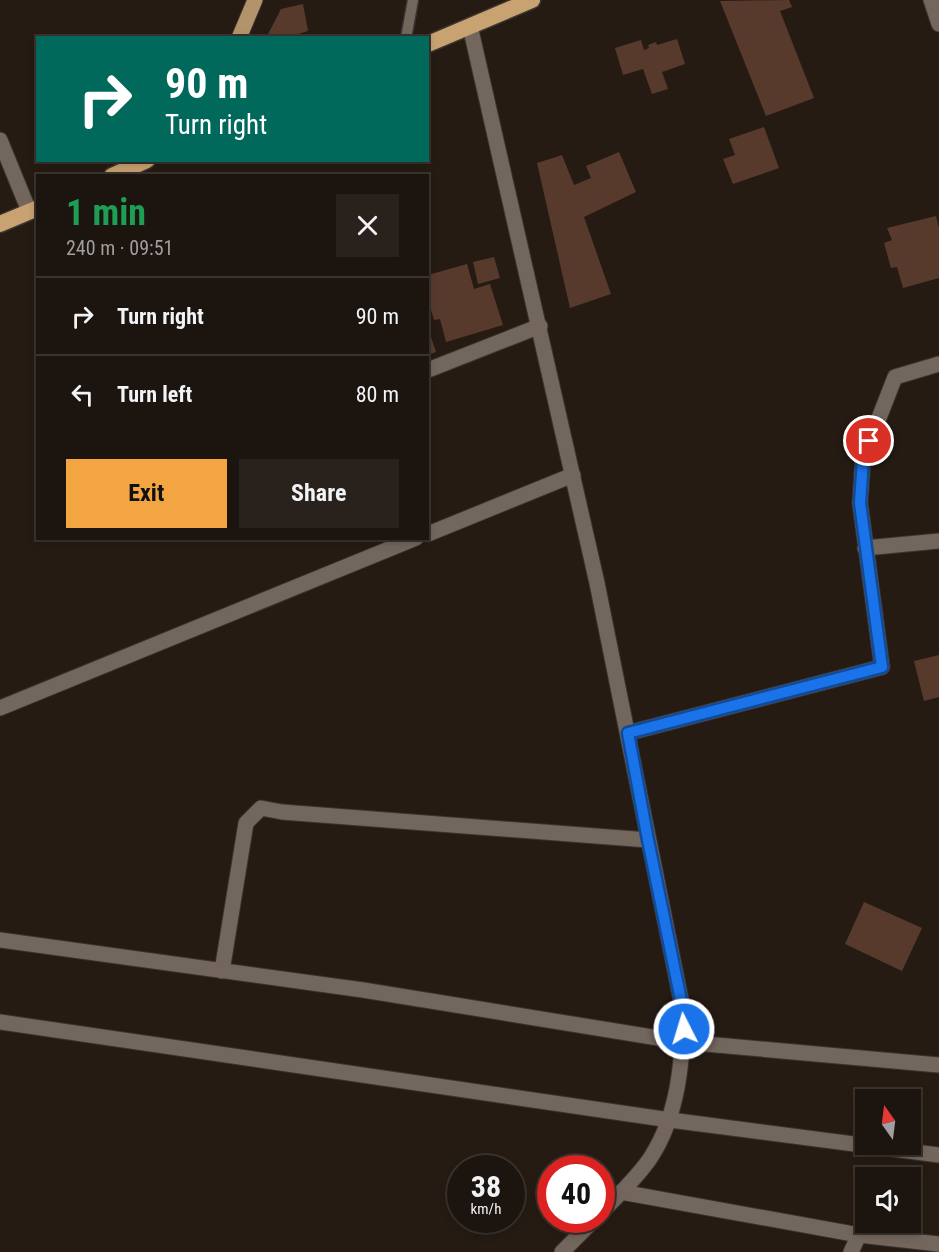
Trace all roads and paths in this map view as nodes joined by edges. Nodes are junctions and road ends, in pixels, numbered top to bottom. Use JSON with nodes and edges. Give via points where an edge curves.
{"nodes":[{"id":1,"x":255,"y":0,"type":"edge"},
{"id":2,"x":413,"y":0,"type":"edge"},
{"id":3,"x":532,"y":0,"type":"edge"},
{"id":4,"x":931,"y":0,"type":"edge"},
{"id":5,"x":939,"y":24,"type":"edge"},
{"id":6,"x":470,"y":26,"type":"junction"},
{"id":7,"x":240,"y":36,"type":"edge"},
{"id":8,"x":406,"y":36,"type":"edge"},
{"id":9,"x":429,"y":44,"type":"edge"},
{"id":10,"x":0,"y":140,"type":"edge"},
{"id":11,"x":143,"y":162,"type":"edge"},
{"id":12,"x":116,"y":174,"type":"edge"},
{"id":13,"x":33,"y":210,"type":"edge"},
{"id":14,"x":0,"y":224,"type":"edge"},
{"id":15,"x":540,"y":326,"type":"junction"},
{"id":16,"x":939,"y":364,"type":"edge"},
{"id":17,"x":429,"y":370,"type":"edge"},
{"id":18,"x":573,"y":475,"type":"junction"},
{"id":19,"x":429,"y":534,"type":"edge"},
{"id":20,"x":411,"y":540,"type":"edge"},
{"id":21,"x":939,"y":541,"type":"edge"},
{"id":22,"x":866,"y":548,"type":"junction"},
{"id":23,"x":0,"y":708,"type":"edge"},
{"id":24,"x":628,"y":733,"type":"junction"},
{"id":25,"x":648,"y":840,"type":"junction"},
{"id":26,"x":0,"y":940,"type":"edge"},
{"id":27,"x":222,"y":971,"type":"junction"},
{"id":28,"x":0,"y":1022,"type":"edge"},
{"id":29,"x":683,"y":1042,"type":"junction"},
{"id":30,"x":939,"y":1065,"type":"edge"},
{"id":31,"x":670,"y":1120,"type":"junction"},
{"id":32,"x":939,"y":1155,"type":"edge"},
{"id":33,"x":621,"y":1192,"type":"junction"},
{"id":34,"x":615,"y":1198,"type":"edge"},
{"id":35,"x":581,"y":1233,"type":"edge"},
{"id":36,"x":859,"y":1235,"type":"junction"},
{"id":37,"x":939,"y":1244,"type":"edge"},
{"id":38,"x":561,"y":1252,"type":"edge"},
{"id":39,"x":850,"y":1252,"type":"edge"}],
"edges":[{"from":1,"to":7,"type":"main road"},
{"from":2,"to":8,"type":"lane"},
{"from":3,"to":6,"type":"highway"},
{"from":4,"to":5,"type":"street"},
{"from":6,"to":9,"type":"highway"},
{"from":6,"to":15,"type":"street"},
{"from":10,"to":13,"type":"street"},
{"from":11,"to":12,"type":"highway"},
{"from":13,"to":14,"type":"highway"},
{"from":15,"to":17,"type":"street"},
{"from":15,"to":18,"type":"street"},
{"from":16,"to":22,"type":"street","via":[[895,377],[883,405],[863,459],[860,503]]},
{"from":18,"to":19,"type":"street"},
{"from":18,"to":24,"type":"street"},
{"from":20,"to":23,"type":"street"},
{"from":21,"to":22,"type":"street"},
{"from":22,"to":24,"type":"street","via":[[882,667]]},
{"from":24,"to":25,"type":"street"},
{"from":25,"to":27,"type":"street","via":[[261,808],[246,823]]},
{"from":25,"to":29,"type":"street","via":[[684,1015]]},
{"from":26,"to":27,"type":"street"},
{"from":27,"to":29,"type":"street"},
{"from":28,"to":31,"type":"street"},
{"from":29,"to":30,"type":"street"},
{"from":29,"to":31,"type":"street"},
{"from":31,"to":32,"type":"street"},
{"from":31,"to":33,"type":"street","via":[[651,1158]]},
{"from":33,"to":34,"type":"street"},
{"from":33,"to":36,"type":"street"},
{"from":35,"to":38,"type":"street"},
{"from":36,"to":37,"type":"street"},
{"from":36,"to":39,"type":"street"}]}
